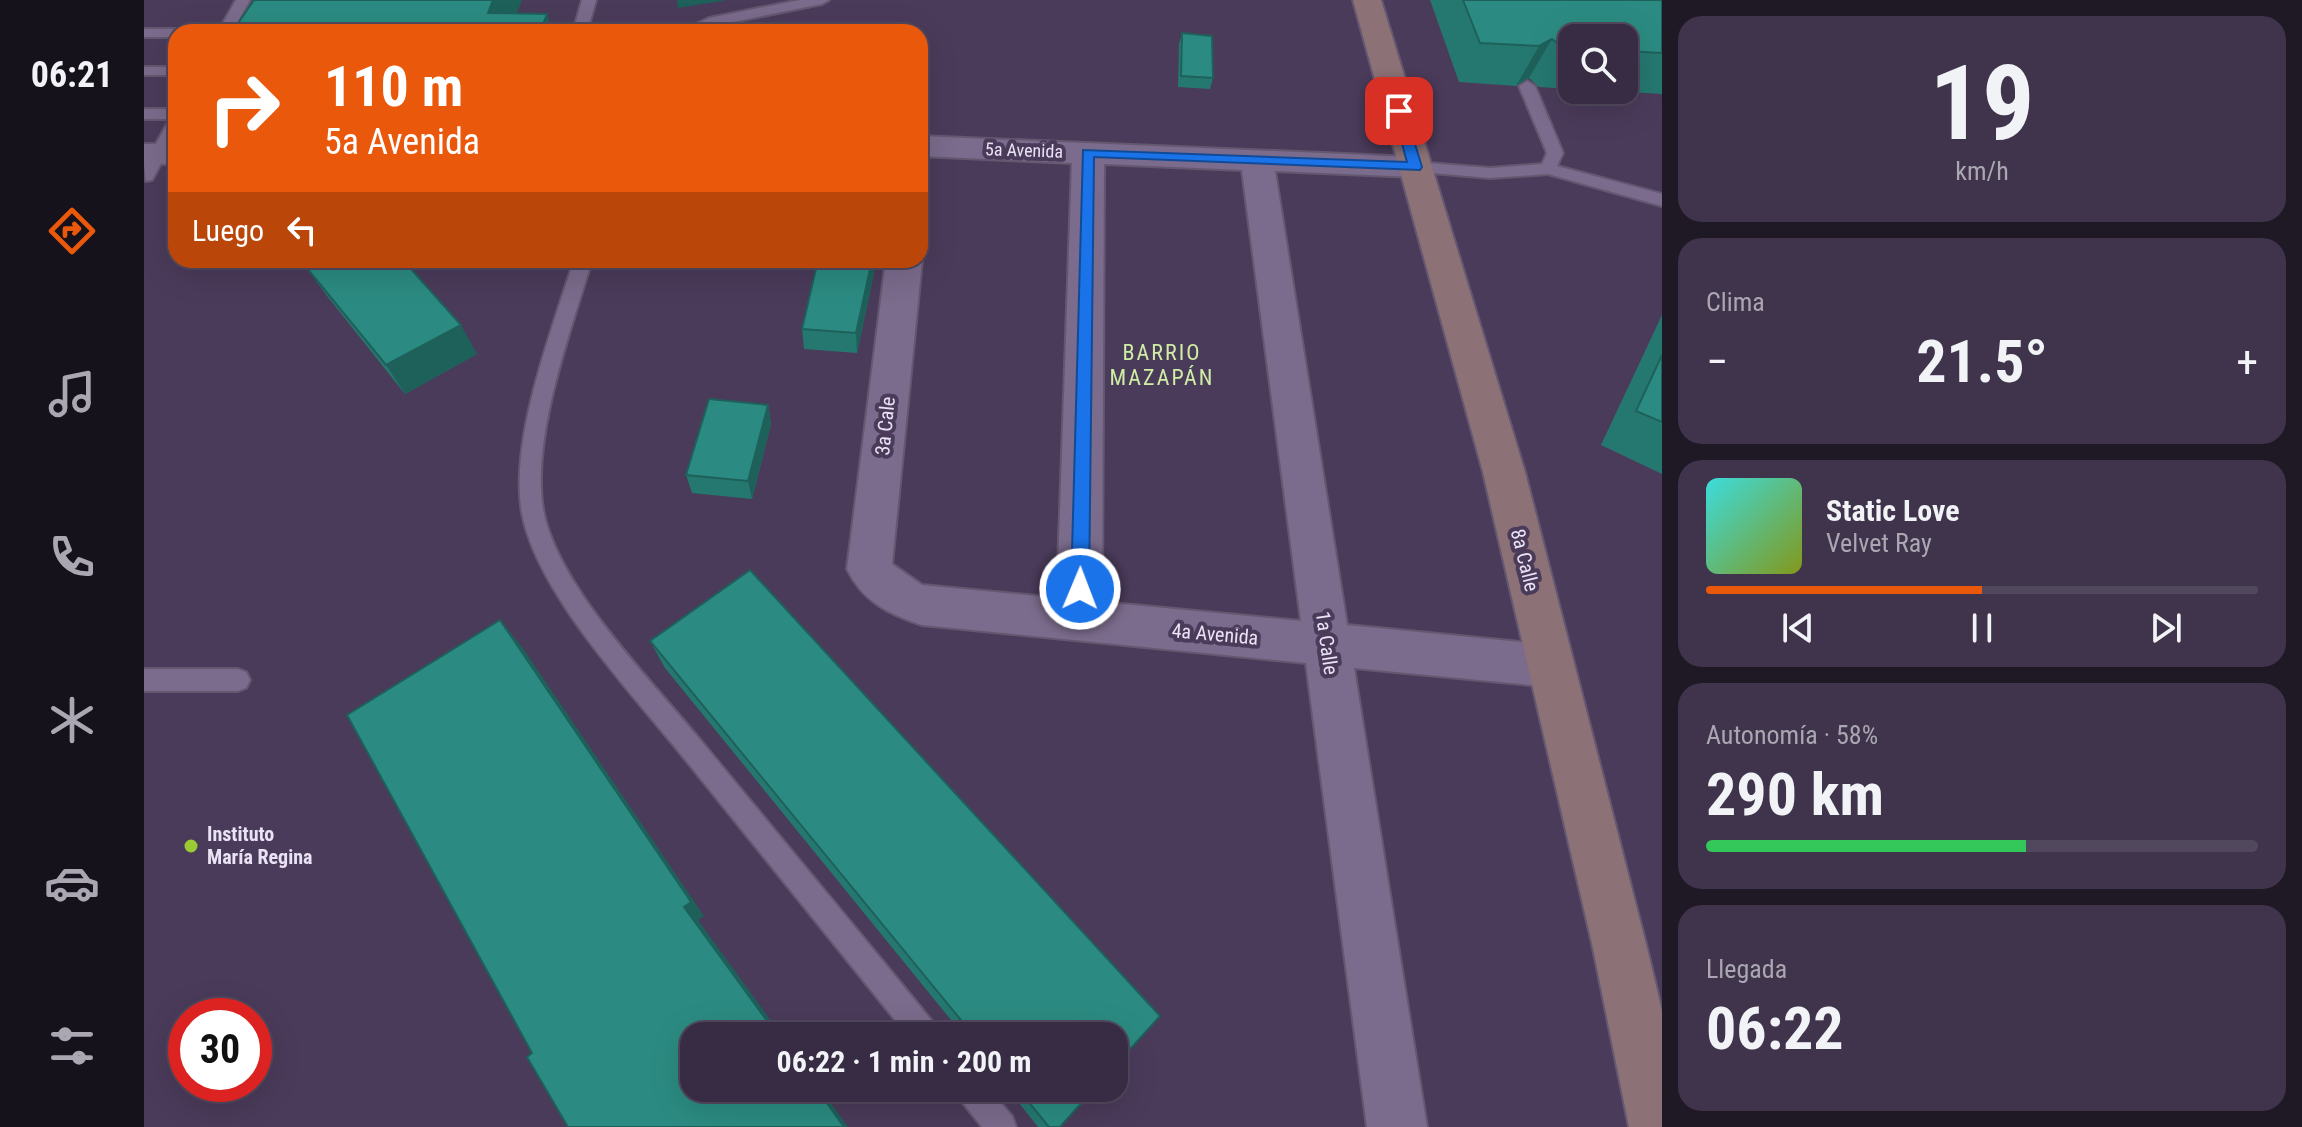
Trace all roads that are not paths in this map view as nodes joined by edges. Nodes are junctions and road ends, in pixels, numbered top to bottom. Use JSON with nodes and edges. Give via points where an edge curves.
{"nodes":[{"id":1,"x":243,"y":0,"type":"edge"},
{"id":2,"x":589,"y":0,"type":"edge"},
{"id":3,"x":822,"y":0,"type":"edge"},
{"id":4,"x":1367,"y":0,"type":"edge"},
{"id":5,"x":230,"y":24,"type":"edge"},
{"id":6,"x":582,"y":24,"type":"edge"},
{"id":7,"x":706,"y":24,"type":"edge"},
{"id":8,"x":144,"y":33,"type":"edge"},
{"id":9,"x":168,"y":33,"type":"edge"},
{"id":10,"x":144,"y":71,"type":"edge"},
{"id":11,"x":168,"y":71,"type":"edge"},
{"id":12,"x":1527,"y":86,"type":"dead end"},
{"id":13,"x":144,"y":114,"type":"edge"},
{"id":14,"x":168,"y":114,"type":"edge"},
{"id":15,"x":168,"y":140,"type":"edge"},
{"id":16,"x":928,"y":146,"type":"edge"},
{"id":17,"x":1088,"y":153,"type":"junction"},
{"id":18,"x":1257,"y":160,"type":"junction"},
{"id":19,"x":157,"y":165,"type":"edge"},
{"id":20,"x":1415,"y":167,"type":"junction"},
{"id":21,"x":1548,"y":169,"type":"junction"},
{"id":22,"x":1662,"y":200,"type":"edge"},
{"id":23,"x":581,"y":268,"type":"edge"},
{"id":24,"x":903,"y":268,"type":"edge"},
{"id":25,"x":883,"y":587,"type":"joint"},
{"id":26,"x":1079,"y":621,"type":"junction"},
{"id":27,"x":1327,"y":644,"type":"junction"},
{"id":28,"x":1551,"y":666,"type":"junction"},
{"id":29,"x":144,"y":680,"type":"edge"},
{"id":30,"x":238,"y":680,"type":"dead end"},
{"id":31,"x":915,"y":1022,"type":"edge"},
{"id":32,"x":980,"y":1102,"type":"edge"},
{"id":33,"x":1001,"y":1127,"type":"edge"},
{"id":34,"x":1397,"y":1127,"type":"edge"},
{"id":35,"x":1659,"y":1127,"type":"edge"}],
"edges":[{"from":1,"to":5,"type":"lane"},
{"from":2,"to":6,"type":"lane"},
{"from":3,"to":7,"type":"lane"},
{"from":4,"to":20,"type":"street","name":"8a Calle"},
{"from":8,"to":9,"type":"lane"},
{"from":10,"to":11,"type":"lane"},
{"from":12,"to":21,"type":"lane","via":[[1555,153]]},
{"from":13,"to":14,"type":"lane"},
{"from":15,"to":19,"type":"lane"},
{"from":16,"to":17,"type":"street","name":"5a Avenida"},
{"from":17,"to":18,"type":"street","name":"5a Avenida"},
{"from":17,"to":26,"type":"street"},
{"from":18,"to":20,"type":"street","name":"5a Avenida"},
{"from":18,"to":27,"type":"street","name":"1a Calle"},
{"from":20,"to":21,"type":"lane","via":[[1499,173]]},
{"from":20,"to":28,"type":"street","name":"8a Calle","via":[[1504,472]]},
{"from":21,"to":22,"type":"lane"},
{"from":23,"to":31,"type":"lane","via":[[532,460],[533,512],[555,567],[593,627]]},
{"from":24,"to":25,"type":"street","name":"3a Cale","via":[[869,569]]},
{"from":25,"to":26,"type":"street","name":"4a Avenida","via":[[922,605]]},
{"from":26,"to":27,"type":"street","name":"4a Avenida"},
{"from":27,"to":28,"type":"street","name":"4a Avenida"},
{"from":27,"to":34,"type":"street","name":"1a Calle"},
{"from":28,"to":35,"type":"street","name":"8a Calle"},
{"from":29,"to":30,"type":"lane"},
{"from":32,"to":33,"type":"lane"}]}
